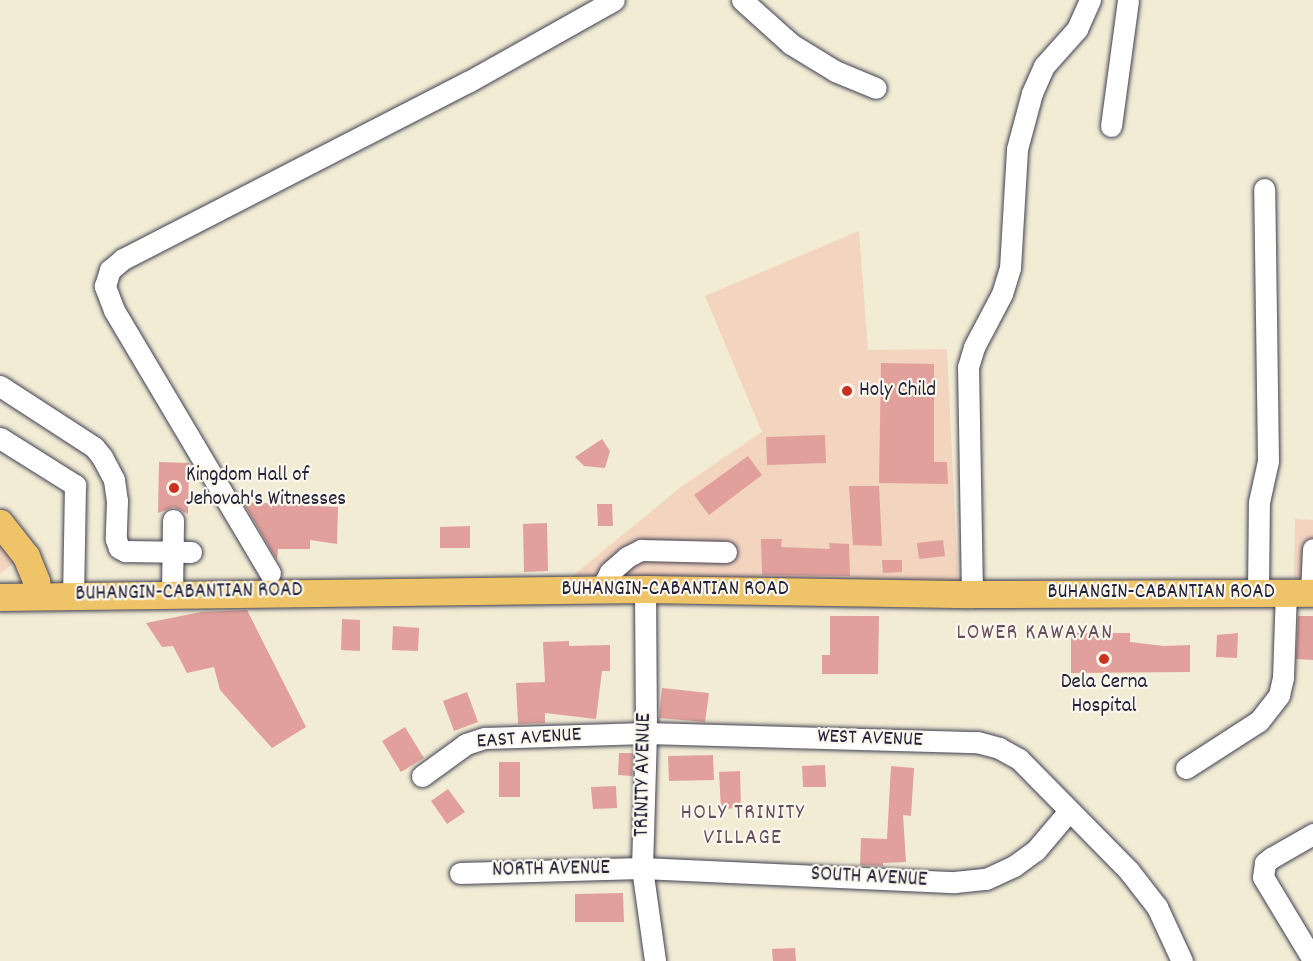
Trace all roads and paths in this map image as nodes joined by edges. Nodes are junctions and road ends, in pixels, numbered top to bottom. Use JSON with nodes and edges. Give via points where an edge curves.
{"nodes":[{"id":1,"x":614,"y":0,"type":"edge"},
{"id":2,"x":742,"y":0,"type":"edge"},
{"id":3,"x":1090,"y":0,"type":"edge"},
{"id":4,"x":1128,"y":0,"type":"edge"},
{"id":5,"x":876,"y":88,"type":"dead end"},
{"id":6,"x":1111,"y":126,"type":"dead end"},
{"id":7,"x":1264,"y":189,"type":"dead end"},
{"id":8,"x":0,"y":386,"type":"edge"},
{"id":9,"x":0,"y":438,"type":"edge"},
{"id":10,"x":173,"y":520,"type":"dead end"},
{"id":11,"x":0,"y":523,"type":"edge"},
{"id":12,"x":1313,"y":549,"type":"edge"},
{"id":13,"x":181,"y":552,"type":"junction"},
{"id":14,"x":726,"y":552,"type":"dead end"},
{"id":15,"x":270,"y":573,"type":"dead end"},
{"id":16,"x":601,"y":589,"type":"junction"},
{"id":17,"x":645,"y":589,"type":"junction"},
{"id":18,"x":1258,"y":592,"type":"junction"},
{"id":19,"x":1303,"y":593,"type":"edge"},
{"id":20,"x":172,"y":594,"type":"junction"},
{"id":21,"x":972,"y":594,"type":"junction"},
{"id":22,"x":38,"y":595,"type":"junction"},
{"id":23,"x":73,"y":595,"type":"junction"},
{"id":24,"x":0,"y":597,"type":"edge"},
{"id":25,"x":646,"y":733,"type":"junction"},
{"id":26,"x":1186,"y":768,"type":"dead end"},
{"id":27,"x":422,"y":776,"type":"dead end"},
{"id":28,"x":1069,"y":811,"type":"junction"},
{"id":29,"x":1313,"y":834,"type":"edge"},
{"id":30,"x":642,"y":868,"type":"junction"},
{"id":31,"x":460,"y":873,"type":"dead end"},
{"id":32,"x":1306,"y":935,"type":"edge"},
{"id":33,"x":1313,"y":960,"type":"edge"},
{"id":34,"x":655,"y":961,"type":"edge"},
{"id":35,"x":1182,"y":961,"type":"edge"}],
"edges":[{"from":1,"to":15,"type":"street","via":[[468,82],[123,259],[110,270],[105,286],[114,310]]},
{"from":2,"to":5,"type":"street","via":[[791,44],[835,71]]},
{"from":3,"to":21,"type":"street","via":[[1077,29],[1044,66],[1032,93],[1017,149],[1010,268],[968,367]]},
{"from":4,"to":6,"type":"street"},
{"from":7,"to":18,"type":"street","via":[[1269,434],[1268,460],[1258,502]]},
{"from":8,"to":13,"type":"street","via":[[94,447],[102,457],[114,480],[119,548]]},
{"from":9,"to":23,"type":"street","via":[[75,485]]},
{"from":10,"to":13,"type":"street"},
{"from":11,"to":22,"type":"main road","via":[[26,556]]},
{"from":12,"to":19,"type":"street"},
{"from":13,"to":20,"type":"street"},
{"from":14,"to":16,"type":"street","via":[[641,550],[610,572]]},
{"from":16,"to":17,"type":"main road","name":"BUHANGIN-CABANTIAN ROAD"},
{"from":16,"to":20,"type":"main road","name":"BUHANGIN-CABANTIAN ROAD"},
{"from":17,"to":21,"type":"main road","name":"BUHANGIN-CABANTIAN ROAD"},
{"from":17,"to":25,"type":"street","name":"TRINITY AVENUE"},
{"from":18,"to":19,"type":"main road","name":"BUHANGIN-CABANTIAN ROAD"},
{"from":18,"to":21,"type":"main road","name":"BUHANGIN-CABANTIAN ROAD"},
{"from":19,"to":26,"type":"street","via":[[1280,695],[1259,721]]},
{"from":20,"to":23,"type":"main road","name":"BUHANGIN-CABANTIAN ROAD"},
{"from":22,"to":23,"type":"main road","name":"BUHANGIN-CABANTIAN ROAD"},
{"from":22,"to":24,"type":"main road","name":"BUHANGIN-CABANTIAN ROAD"},
{"from":25,"to":27,"type":"street","name":"EAST AVENUE","via":[[485,738],[466,744]]},
{"from":25,"to":28,"type":"street","name":"WEST AVENUE","via":[[977,742],[1019,759]]},
{"from":25,"to":30,"type":"street","name":"TRINITY AVENUE"},
{"from":28,"to":30,"type":"street","name":"SOUTH AVENUE","via":[[1036,850],[986,879],[955,882]]},
{"from":28,"to":35,"type":"street","name":"WEST AVENUE","via":[[1129,871],[1157,907]]},
{"from":29,"to":32,"type":"street","via":[[1271,858],[1263,868],[1265,884]]},
{"from":30,"to":31,"type":"street","name":"NORTH AVENUE"},
{"from":30,"to":34,"type":"street","name":"TRINITY AVENUE"},
{"from":32,"to":33,"type":"street"}]}
